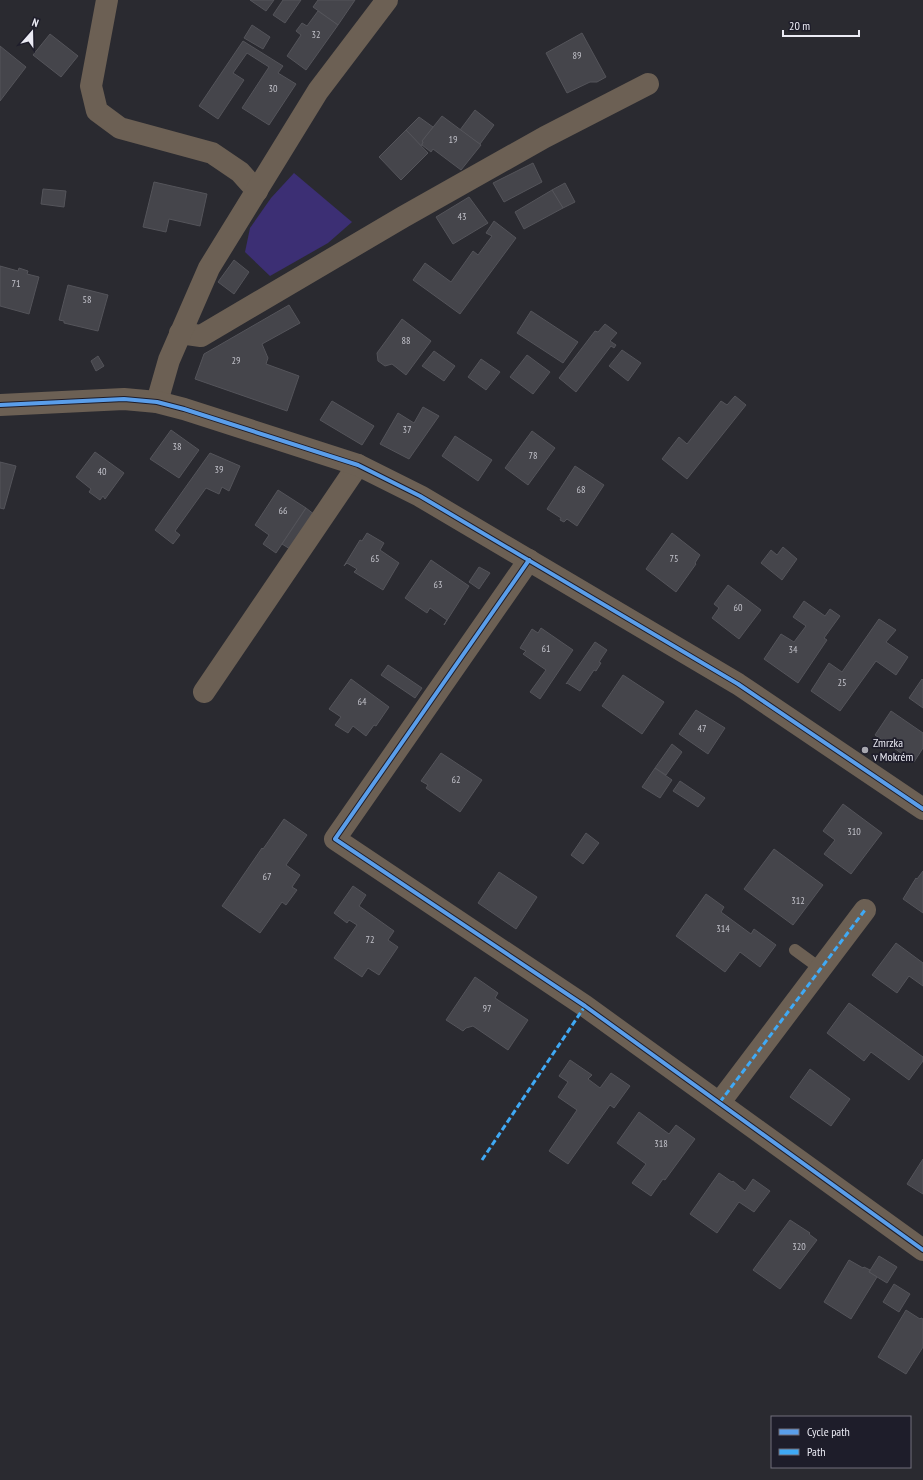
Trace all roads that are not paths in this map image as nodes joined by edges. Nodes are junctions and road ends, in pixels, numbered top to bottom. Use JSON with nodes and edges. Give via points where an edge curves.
{"nodes":[{"id":1,"x":107,"y":0,"type":"edge"},
{"id":2,"x":387,"y":0,"type":"edge"},
{"id":3,"x":648,"y":84,"type":"dead end"},
{"id":4,"x":257,"y":191,"type":"junction"},
{"id":5,"x":180,"y":333,"type":"junction"},
{"id":6,"x":157,"y":402,"type":"junction"},
{"id":7,"x":0,"y":405,"type":"edge"},
{"id":8,"x":358,"y":465,"type":"junction"},
{"id":9,"x":529,"y":560,"type":"junction"},
{"id":10,"x":204,"y":692,"type":"dead end"},
{"id":11,"x":923,"y":809,"type":"edge"},
{"id":12,"x":865,"y":910,"type":"dead end"},
{"id":13,"x":795,"y":950,"type":"dead end"},
{"id":14,"x":820,"y":969,"type":"junction"},
{"id":15,"x":720,"y":1102,"type":"junction"},
{"id":16,"x":923,"y":1250,"type":"edge"}],
"edges":[{"from":1,"to":4,"type":"street","via":[[92,86],[97,111],[120,128],[212,153],[240,172]]},
{"from":2,"to":4,"type":"street","via":[[318,91]]},
{"from":3,"to":5,"type":"street","via":[[545,137],[201,336]]},
{"from":4,"to":5,"type":"street","via":[[209,268]]},
{"from":5,"to":6,"type":"street"},
{"from":6,"to":7,"type":"street","via":[[124,399]]},
{"from":6,"to":8,"type":"street"},
{"from":8,"to":9,"type":"street","via":[[420,496]]},
{"from":8,"to":10,"type":"street"},
{"from":9,"to":11,"type":"street","via":[[738,684]]},
{"from":9,"to":15,"type":"street","via":[[335,840],[571,996]]},
{"from":12,"to":14,"type":"street"},
{"from":13,"to":14,"type":"lane"},
{"from":14,"to":15,"type":"street"},
{"from":15,"to":16,"type":"street"}]}
